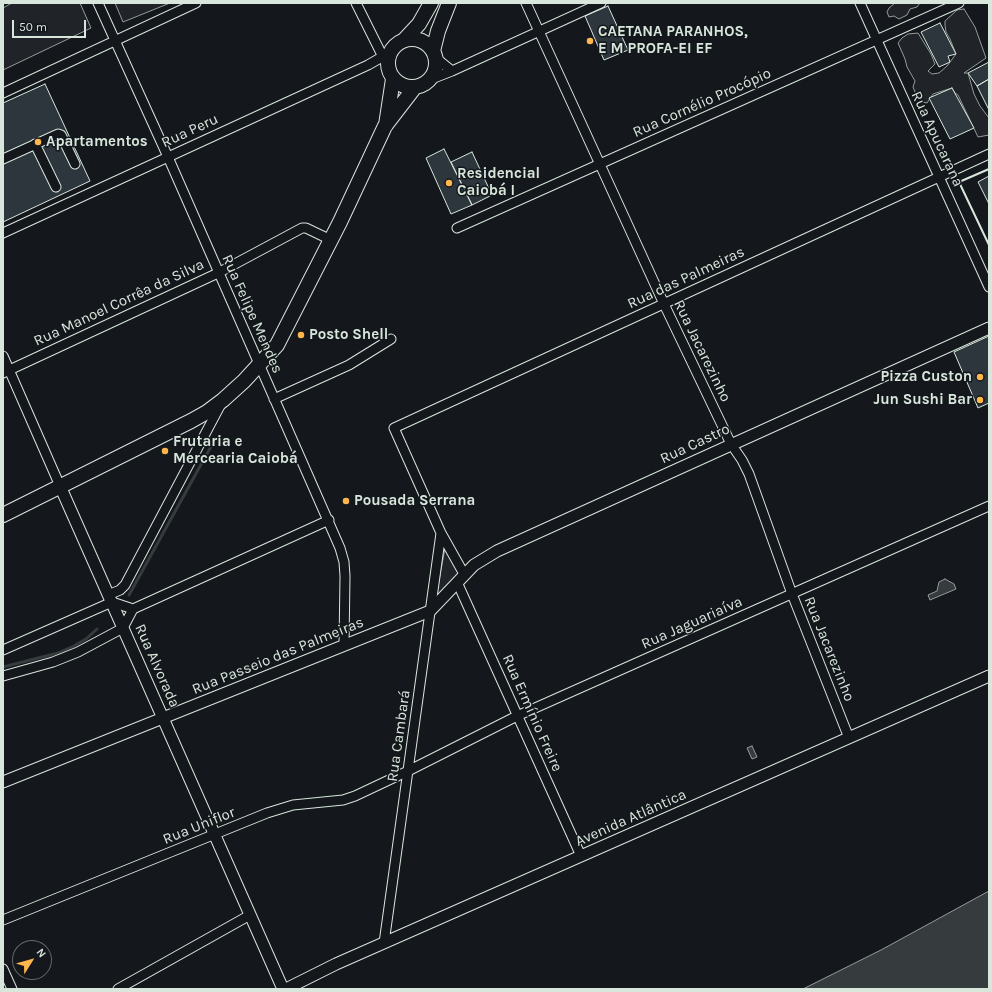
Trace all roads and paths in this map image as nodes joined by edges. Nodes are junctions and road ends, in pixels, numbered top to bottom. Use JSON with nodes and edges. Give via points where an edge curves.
{"nodes":[{"id":1,"x":98,"y":3,"type":"edge"},
{"id":2,"x":196,"y":3,"type":"edge"},
{"id":3,"x":356,"y":3,"type":"edge"},
{"id":4,"x":431,"y":3,"type":"edge"},
{"id":5,"x":449,"y":3,"type":"edge"},
{"id":6,"x":526,"y":3,"type":"edge"},
{"id":7,"x":601,"y":3,"type":"edge"},
{"id":8,"x":860,"y":3,"type":"edge"},
{"id":9,"x":958,"y":3,"type":"edge"},
{"id":10,"x":539,"y":31,"type":"junction"},
{"id":11,"x":405,"y":39,"type":"junction"},
{"id":12,"x":115,"y":40,"type":"junction"},
{"id":13,"x":876,"y":40,"type":"junction"},
{"id":14,"x":434,"y":55,"type":"junction"},
{"id":15,"x":389,"y":63,"type":"junction"},
{"id":16,"x":368,"y":65,"type":"junction"},
{"id":17,"x":452,"y":71,"type":"junction"},
{"id":18,"x":429,"y":80,"type":"junction"},
{"id":19,"x":415,"y":87,"type":"junction"},
{"id":20,"x":3,"y":93,"type":"edge"},
{"id":21,"x":386,"y":126,"type":"junction"},
{"id":22,"x":35,"y":144,"type":"junction"},
{"id":23,"x":989,"y":154,"type":"edge"},
{"id":24,"x":168,"y":157,"type":"junction"},
{"id":25,"x":3,"y":158,"type":"edge"},
{"id":26,"x":75,"y":164,"type":"dead end"},
{"id":27,"x":600,"y":164,"type":"junction"},
{"id":28,"x":939,"y":177,"type":"junction"},
{"id":29,"x":56,"y":187,"type":"dead end"},
{"id":30,"x":457,"y":228,"type":"dead end"},
{"id":31,"x":3,"y":233,"type":"edge"},
{"id":32,"x":331,"y":240,"type":"junction"},
{"id":33,"x":218,"y":273,"type":"junction"},
{"id":34,"x":989,"y":286,"type":"edge"},
{"id":35,"x":664,"y":304,"type":"junction"},
{"id":36,"x":989,"y":328,"type":"edge"},
{"id":37,"x":391,"y":339,"type":"dead end"},
{"id":38,"x":3,"y":356,"type":"edge"},
{"id":39,"x":259,"y":364,"type":"junction"},
{"id":40,"x":6,"y":371,"type":"edge"},
{"id":41,"x":274,"y":399,"type":"junction"},
{"id":42,"x":223,"y":400,"type":"junction"},
{"id":43,"x":394,"y":428,"type":"joint"},
{"id":44,"x":731,"y":444,"type":"junction"},
{"id":45,"x":60,"y":486,"type":"junction"},
{"id":46,"x":989,"y":506,"type":"edge"},
{"id":47,"x":3,"y":515,"type":"edge"},
{"id":48,"x":329,"y":520,"type":"junction"},
{"id":49,"x":441,"y":533,"type":"junction"},
{"id":50,"x":461,"y":578,"type":"junction"},
{"id":51,"x":792,"y":594,"type":"junction"},
{"id":52,"x":110,"y":598,"type":"junction"},
{"id":53,"x":133,"y":609,"type":"junction"},
{"id":54,"x":430,"y":611,"type":"junction"},
{"id":55,"x":123,"y":628,"type":"junction"},
{"id":56,"x":344,"y":645,"type":"junction"},
{"id":57,"x":3,"y":650,"type":"edge"},
{"id":58,"x":3,"y":676,"type":"edge"},
{"id":59,"x":989,"y":676,"type":"edge"},
{"id":60,"x":517,"y":716,"type":"junction"},
{"id":61,"x":163,"y":718,"type":"junction"},
{"id":62,"x":849,"y":738,"type":"junction"},
{"id":63,"x":408,"y":772,"type":"junction"},
{"id":64,"x":3,"y":782,"type":"edge"},
{"id":65,"x":214,"y":835,"type":"junction"},
{"id":66,"x":581,"y":856,"type":"junction"},
{"id":67,"x":250,"y":915,"type":"junction"},
{"id":68,"x":3,"y":920,"type":"edge"},
{"id":69,"x":384,"y":943,"type":"junction"},
{"id":70,"x":3,"y":970,"type":"edge"},
{"id":71,"x":12,"y":989,"type":"edge"},
{"id":72,"x":118,"y":989,"type":"edge"},
{"id":73,"x":283,"y":989,"type":"edge"},
{"id":74,"x":286,"y":989,"type":"edge"}],
"edges":[{"from":1,"to":12,"type":"street","name":"Rua Felipe Mendes"},
{"from":2,"to":12,"type":"street"},
{"from":3,"to":15,"type":"street","via":[[375,44],[383,50]]},
{"from":4,"to":11,"type":"main road","via":[[419,24]]},
{"from":5,"to":14,"type":"main road","via":[[438,31]]},
{"from":6,"to":10,"type":"street","name":"Rua Jacarezinho"},
{"from":7,"to":10,"type":"street"},
{"from":8,"to":13,"type":"street","name":"Rua Apucarana"},
{"from":9,"to":13,"type":"street","name":"Rua Cornélio Procópio"},
{"from":10,"to":17,"type":"street"},
{"from":10,"to":27,"type":"street","name":"Rua Jacarezinho"},
{"from":11,"to":14,"type":"main road","via":[[421,40],[428,44]]},
{"from":11,"to":15,"type":"main road","via":[[394,46]]},
{"from":12,"to":20,"type":"street"},
{"from":12,"to":24,"type":"street","name":"Rua Felipe Mendes"},
{"from":13,"to":27,"type":"street","name":"Rua Cornélio Procópio"},
{"from":13,"to":28,"type":"street","name":"Rua Apucarana"},
{"from":14,"to":17,"type":"street"},
{"from":14,"to":18,"type":"main road","via":[[436,66]]},
{"from":15,"to":16,"type":"street","name":"Rua Peru"},
{"from":15,"to":16,"type":"street","via":[[382,67]]},
{"from":15,"to":19,"type":"main road","via":[[400,84]]},
{"from":15,"to":21,"type":"main road"},
{"from":16,"to":24,"type":"street","name":"Rua Peru"},
{"from":17,"to":18,"type":"street"},
{"from":18,"to":19,"type":"main road"},
{"from":19,"to":21,"type":"main road"},
{"from":21,"to":32,"type":"main road"},
{"from":22,"to":25,"type":"street"},
{"from":22,"to":26,"type":"street","via":[[54,135],[61,135]]},
{"from":22,"to":29,"type":"street"},
{"from":23,"to":28,"type":"street","name":"Rua das Palmeiras"},
{"from":24,"to":31,"type":"street","name":"Rua Peru"},
{"from":24,"to":33,"type":"street","name":"Rua Felipe Mendes"},
{"from":27,"to":30,"type":"street","name":"Rua Cornélio Procópio"},
{"from":27,"to":35,"type":"street","name":"Rua Jacarezinho"},
{"from":28,"to":34,"type":"street","name":"Rua Apucarana"},
{"from":28,"to":35,"type":"street","name":"Rua das Palmeiras"},
{"from":32,"to":33,"type":"street","name":"Rua Manoel Corrêa da Silva","via":[[302,228]]},
{"from":32,"to":39,"type":"main road","via":[[277,345]]},
{"from":33,"to":39,"type":"street","name":"Rua Felipe Mendes"},
{"from":33,"to":40,"type":"street","name":"Rua Manoel Corrêa da Silva"},
{"from":35,"to":43,"type":"street","name":"Rua das Palmeiras"},
{"from":35,"to":44,"type":"street","name":"Rua Jacarezinho"},
{"from":36,"to":44,"type":"street","name":"Rua Castro"},
{"from":37,"to":41,"type":"street","via":[[348,365]]},
{"from":38,"to":40,"type":"street","name":"Rua Alvorada"},
{"from":39,"to":41,"type":"street","name":"Rua Felipe Mendes"},
{"from":39,"to":42,"type":"main road"},
{"from":40,"to":45,"type":"street","name":"Rua Alvorada"},
{"from":41,"to":48,"type":"street","name":"Rua Felipe Mendes"},
{"from":42,"to":45,"type":"main road","via":[[191,421]]},
{"from":42,"to":52,"type":"street","via":[[125,585]]},
{"from":43,"to":49,"type":"street","name":"Rua Ermínio Freire"},
{"from":44,"to":50,"type":"street","name":"Rua Castro","via":[[484,558]]},
{"from":44,"to":51,"type":"street","name":"Rua Jacarezinho","via":[[749,474]]},
{"from":45,"to":47,"type":"main road"},
{"from":45,"to":52,"type":"street","name":"Rua Alvorada"},
{"from":46,"to":51,"type":"street","name":"Rua Jaguariaíva"},
{"from":48,"to":53,"type":"street"},
{"from":48,"to":56,"type":"street","name":"Rua Felipe Mendes","via":[[344,562]]},
{"from":49,"to":50,"type":"street","name":"Rua Ermínio Freire"},
{"from":49,"to":54,"type":"street","name":"Rua Cambará"},
{"from":50,"to":54,"type":"street","name":"Rua Castro"},
{"from":50,"to":60,"type":"street","name":"Rua Ermínio Freire"},
{"from":51,"to":60,"type":"street","name":"Rua Jaguariaíva"},
{"from":51,"to":62,"type":"street","name":"Rua Jacarezinho"},
{"from":52,"to":53,"type":"street"},
{"from":52,"to":55,"type":"street","name":"Rua Alvorada"},
{"from":52,"to":57,"type":"street"},
{"from":53,"to":55,"type":"street"},
{"from":54,"to":56,"type":"street","name":"Rua Passeio das Palmeiras"},
{"from":54,"to":63,"type":"street","name":"Rua Cambará"},
{"from":55,"to":58,"type":"street","via":[[67,657]]},
{"from":55,"to":61,"type":"street","name":"Rua Alvorada"},
{"from":56,"to":61,"type":"street","name":"Rua Passeio das Palmeiras"},
{"from":59,"to":62,"type":"street","name":"Avenida Atlântica"},
{"from":60,"to":63,"type":"street","name":"Rua Jaguariaíva"},
{"from":60,"to":66,"type":"street","name":"Rua Ermínio Freire"},
{"from":61,"to":64,"type":"street","name":"Rua Passeio das Palmeiras"},
{"from":61,"to":65,"type":"street","name":"Rua Alvorada"},
{"from":62,"to":66,"type":"street","name":"Avenida Atlântica"},
{"from":63,"to":65,"type":"street","name":"Rua Uniflor","via":[[349,798],[280,808]]},
{"from":63,"to":69,"type":"street","name":"Rua Cambará"},
{"from":65,"to":67,"type":"street","name":"Rua Alvorada"},
{"from":65,"to":68,"type":"street","name":"Rua Uniflor"},
{"from":66,"to":69,"type":"street","name":"Avenida Atlântica"},
{"from":67,"to":72,"type":"street"},
{"from":67,"to":73,"type":"street","name":"Rua Alvorada"},
{"from":69,"to":74,"type":"street","name":"Avenida Atlântica"},
{"from":70,"to":71,"type":"street"}]}
